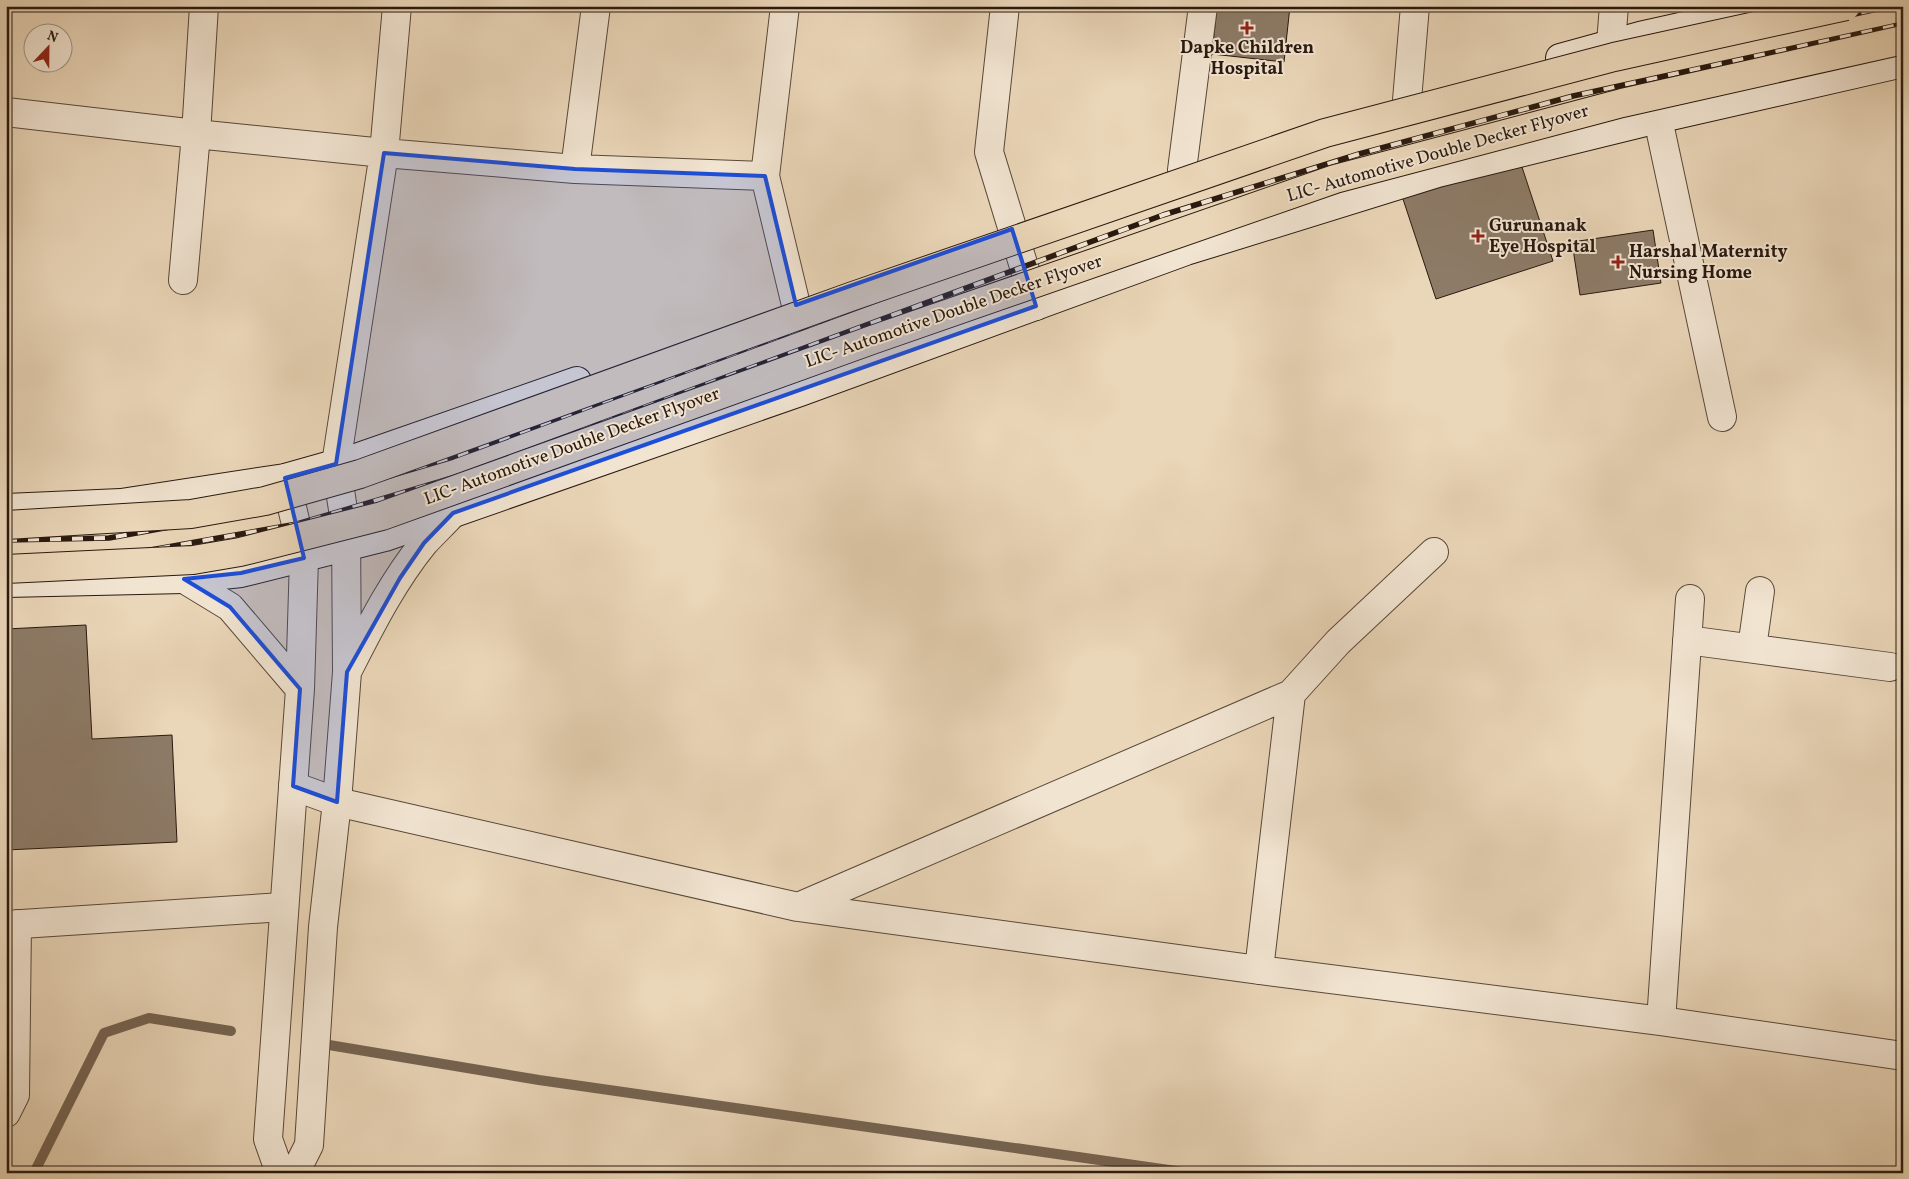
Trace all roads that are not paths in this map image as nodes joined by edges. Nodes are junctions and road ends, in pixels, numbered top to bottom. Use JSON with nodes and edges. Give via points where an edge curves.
{"nodes":[{"id":1,"x":204,"y":6,"type":"edge"},
{"id":2,"x":397,"y":6,"type":"edge"},
{"id":3,"x":596,"y":6,"type":"edge"},
{"id":4,"x":785,"y":6,"type":"edge"},
{"id":5,"x":1005,"y":6,"type":"edge"},
{"id":6,"x":1203,"y":6,"type":"edge"},
{"id":7,"x":1415,"y":6,"type":"edge"},
{"id":8,"x":1614,"y":6,"type":"edge"},
{"id":9,"x":1774,"y":6,"type":"edge"},
{"id":10,"x":1846,"y":6,"type":"edge"},
{"id":11,"x":1903,"y":40,"type":"edge"},
{"id":12,"x":1611,"y":43,"type":"junction"},
{"id":13,"x":1903,"y":64,"type":"edge"},
{"id":14,"x":1407,"y":100,"type":"junction"},
{"id":15,"x":6,"y":112,"type":"edge"},
{"id":16,"x":1658,"y":119,"type":"junction"},
{"id":17,"x":196,"y":134,"type":"junction"},
{"id":18,"x":384,"y":153,"type":"junction"},
{"id":19,"x":575,"y":169,"type":"junction"},
{"id":20,"x":1182,"y":170,"type":"junction"},
{"id":21,"x":765,"y":176,"type":"junction"},
{"id":22,"x":1012,"y":229,"type":"junction"},
{"id":23,"x":183,"y":280,"type":"dead end"},
{"id":24,"x":796,"y":305,"type":"junction"},
{"id":25,"x":1036,"y":306,"type":"junction"},
{"id":26,"x":1722,"y":418,"type":"dead end"},
{"id":27,"x":336,"y":464,"type":"junction"},
{"id":28,"x":285,"y":478,"type":"junction"},
{"id":29,"x":6,"y":508,"type":"edge"},
{"id":30,"x":453,"y":513,"type":"junction"},
{"id":31,"x":6,"y":525,"type":"edge"},
{"id":32,"x":346,"y":547,"type":"junction"},
{"id":33,"x":1434,"y":552,"type":"dead end"},
{"id":34,"x":304,"y":558,"type":"junction"},
{"id":35,"x":6,"y":569,"type":"edge"},
{"id":36,"x":184,"y":579,"type":"junction"},
{"id":37,"x":6,"y":583,"type":"edge"},
{"id":38,"x":1760,"y":591,"type":"dead end"},
{"id":39,"x":1690,"y":599,"type":"dead end"},
{"id":40,"x":1687,"y":640,"type":"junction"},
{"id":41,"x":1752,"y":648,"type":"junction"},
{"id":42,"x":1890,"y":667,"type":"dead end"},
{"id":43,"x":347,"y":672,"type":"junction"},
{"id":44,"x":300,"y":688,"type":"junction"},
{"id":45,"x":1291,"y":694,"type":"junction"},
{"id":46,"x":293,"y":786,"type":"junction"},
{"id":47,"x":337,"y":802,"type":"junction"},
{"id":48,"x":283,"y":907,"type":"junction"},
{"id":49,"x":798,"y":907,"type":"junction"},
{"id":50,"x":12,"y":924,"type":"edge"},
{"id":51,"x":1259,"y":970,"type":"junction"},
{"id":52,"x":1661,"y":1021,"type":"junction"},
{"id":53,"x":1903,"y":1056,"type":"edge"},
{"id":54,"x":6,"y":1113,"type":"edge"},
{"id":55,"x":280,"y":1173,"type":"edge"},
{"id":56,"x":296,"y":1173,"type":"edge"}],
"edges":[{"from":1,"to":17,"type":"street"},
{"from":2,"to":18,"type":"street"},
{"from":3,"to":19,"type":"street"},
{"from":4,"to":21,"type":"street"},
{"from":5,"to":22,"type":"street","via":[[989,152]]},
{"from":6,"to":20,"type":"street"},
{"from":7,"to":14,"type":"street"},
{"from":8,"to":12,"type":"street"},
{"from":9,"to":12,"type":"street"},
{"from":10,"to":31,"type":"main road","bridge":true,"via":[[1614,57],[1324,133],[850,297],[360,474],[265,501],[191,514]]},
{"from":11,"to":35,"type":"main road","name":"LIC- Automotive Double Decker Flyover","bridge":true,"via":[[1622,103],[1335,179],[862,343],[382,516],[240,552],[193,560]]},
{"from":12,"to":14,"type":"street"},
{"from":13,"to":16,"type":"street"},
{"from":14,"to":20,"type":"street","via":[[1278,136]]},
{"from":15,"to":17,"type":"street"},
{"from":16,"to":25,"type":"street","via":[[1438,173],[1186,252]]},
{"from":16,"to":26,"type":"street"},
{"from":17,"to":18,"type":"street"},
{"from":17,"to":23,"type":"street"},
{"from":18,"to":19,"type":"street"},
{"from":18,"to":27,"type":"street"},
{"from":19,"to":21,"type":"street"},
{"from":20,"to":22,"type":"street"},
{"from":21,"to":24,"type":"street"},
{"from":22,"to":24,"type":"street"},
{"from":22,"to":25,"type":"street"},
{"from":24,"to":27,"type":"street"},
{"from":25,"to":30,"type":"street"},
{"from":27,"to":28,"type":"street"},
{"from":27,"to":32,"type":"street"},
{"from":28,"to":29,"type":"street","via":[[121,503]]},
{"from":28,"to":34,"type":"street"},
{"from":30,"to":32,"type":"street"},
{"from":30,"to":43,"type":"street","via":[[424,543],[400,578],[374,619]]},
{"from":32,"to":34,"type":"street"},
{"from":32,"to":43,"type":"street"},
{"from":33,"to":45,"type":"street","via":[[1338,642]]},
{"from":34,"to":36,"type":"street","via":[[240,573]]},
{"from":34,"to":44,"type":"street"},
{"from":36,"to":37,"type":"street"},
{"from":36,"to":44,"type":"street","via":[[230,607]]},
{"from":38,"to":41,"type":"street"},
{"from":39,"to":40,"type":"street"},
{"from":40,"to":41,"type":"street"},
{"from":40,"to":52,"type":"street"},
{"from":41,"to":42,"type":"street"},
{"from":43,"to":47,"type":"street"},
{"from":44,"to":46,"type":"street"},
{"from":45,"to":49,"type":"street"},
{"from":45,"to":51,"type":"street"},
{"from":46,"to":47,"type":"street"},
{"from":46,"to":48,"type":"street"},
{"from":47,"to":49,"type":"street"},
{"from":47,"to":56,"type":"street","via":[[324,927],[309,1145]]},
{"from":48,"to":50,"type":"street"},
{"from":48,"to":55,"type":"street","via":[[268,1139]]},
{"from":49,"to":51,"type":"street"},
{"from":50,"to":54,"type":"street","via":[[15,1095]]},
{"from":51,"to":52,"type":"street"},
{"from":52,"to":53,"type":"street"}]}
